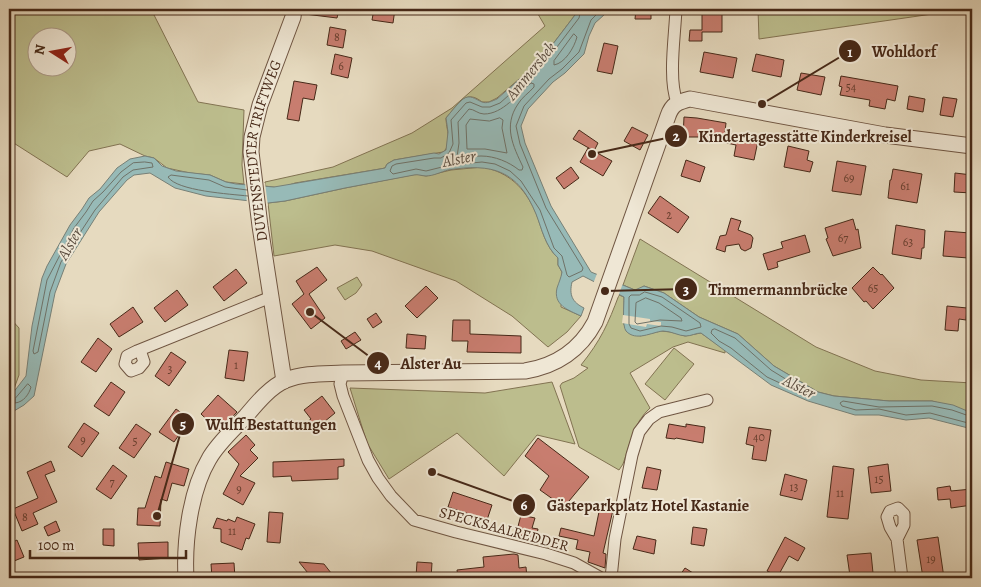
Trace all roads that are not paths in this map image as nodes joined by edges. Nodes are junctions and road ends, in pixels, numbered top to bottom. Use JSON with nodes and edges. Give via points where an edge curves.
{"nodes":[{"id":1,"x":294,"y":9,"type":"edge"},
{"id":2,"x":676,"y":9,"type":"edge"},
{"id":3,"x":677,"y":102,"type":"junction"},
{"id":4,"x":972,"y":146,"type":"edge"},
{"id":5,"x":271,"y":297,"type":"junction"},
{"id":6,"x":137,"y":351,"type":"dead end"},
{"id":7,"x":343,"y":372,"type":"junction"},
{"id":8,"x":284,"y":381,"type":"junction"},
{"id":9,"x":708,"y":400,"type":"dead end"},
{"id":10,"x":897,"y":539,"type":"dead end"},
{"id":11,"x":186,"y":578,"type":"edge"},
{"id":12,"x":601,"y":578,"type":"edge"},
{"id":13,"x":611,"y":578,"type":"edge"},
{"id":14,"x":902,"y":578,"type":"edge"}],
"edges":[{"from":1,"to":5,"type":"street","name":"DUVENSTEDTER TRIFTWEG","via":[[252,137],[252,165]]},
{"from":2,"to":3,"type":"street","via":[[673,75]]},
{"from":3,"to":4,"type":"street","via":[[690,100],[877,134]]},
{"from":3,"to":7,"type":"street","via":[[670,110],[595,322],[570,353],[559,361],[534,370]]},
{"from":5,"to":6,"type":"street"},
{"from":5,"to":8,"type":"street","name":"DUVENSTEDTER TRIFTWEG"},
{"from":7,"to":8,"type":"street"},
{"from":7,"to":12,"type":"street","name":"SPECKSAALREDDER","via":[[340,384],[343,396],[368,460],[391,496],[414,520],[546,554],[574,563]]},
{"from":8,"to":11,"type":"street","via":[[257,404],[204,469],[187,532]]},
{"from":9,"to":13,"type":"street","via":[[658,412],[639,432],[615,539]]},
{"from":10,"to":14,"type":"street"}]}
